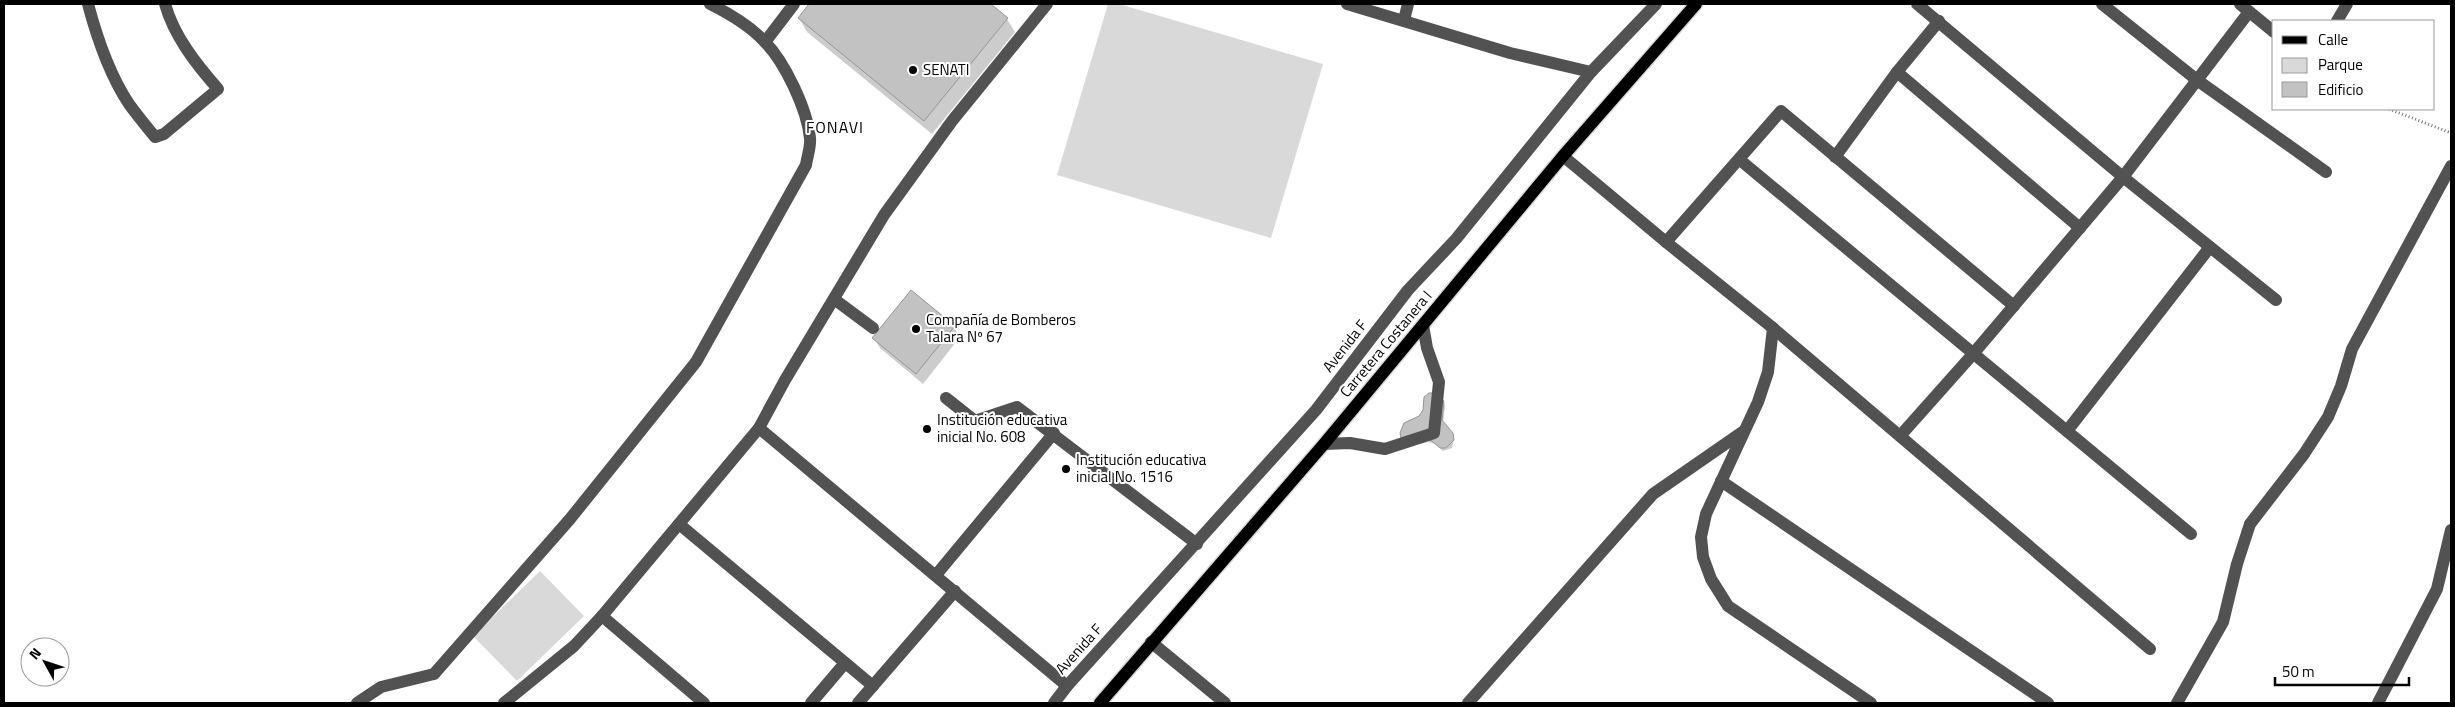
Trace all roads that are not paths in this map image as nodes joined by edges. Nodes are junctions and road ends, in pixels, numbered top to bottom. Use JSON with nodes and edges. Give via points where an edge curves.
{"nodes":[{"id":1,"x":88,"y":4,"type":"edge"},
{"id":2,"x":710,"y":4,"type":"edge"},
{"id":3,"x":794,"y":4,"type":"edge"},
{"id":4,"x":1047,"y":4,"type":"edge"},
{"id":5,"x":1347,"y":4,"type":"edge"},
{"id":6,"x":1408,"y":4,"type":"edge"},
{"id":7,"x":1656,"y":4,"type":"edge"},
{"id":8,"x":1696,"y":4,"type":"edge"},
{"id":9,"x":1917,"y":4,"type":"edge"},
{"id":10,"x":2102,"y":4,"type":"edge"},
{"id":11,"x":2347,"y":4,"type":"edge"},
{"id":12,"x":168,"y":7,"type":"edge"},
{"id":13,"x":2244,"y":8,"type":"edge"},
{"id":14,"x":1404,"y":20,"type":"junction"},
{"id":15,"x":2337,"y":20,"type":"edge"},
{"id":16,"x":1939,"y":21,"type":"junction"},
{"id":17,"x":2272,"y":30,"type":"edge"},
{"id":18,"x":765,"y":42,"type":"junction"},
{"id":19,"x":1591,"y":72,"type":"junction"},
{"id":20,"x":1897,"y":72,"type":"junction"},
{"id":21,"x":2197,"y":80,"type":"junction"},
{"id":22,"x":1563,"y":156,"type":"junction"},
{"id":23,"x":1835,"y":158,"type":"junction"},
{"id":24,"x":1740,"y":160,"type":"junction"},
{"id":25,"x":2451,"y":166,"type":"edge"},
{"id":26,"x":2326,"y":172,"type":"dead end"},
{"id":27,"x":2123,"y":177,"type":"junction"},
{"id":28,"x":2080,"y":228,"type":"junction"},
{"id":29,"x":1666,"y":242,"type":"junction"},
{"id":30,"x":2210,"y":247,"type":"junction"},
{"id":31,"x":834,"y":299,"type":"junction"},
{"id":32,"x":2276,"y":300,"type":"dead end"},
{"id":33,"x":2014,"y":306,"type":"junction"},
{"id":34,"x":1423,"y":325,"type":"junction"},
{"id":35,"x":872,"y":328,"type":"dead end"},
{"id":36,"x":1773,"y":328,"type":"junction"},
{"id":37,"x":1973,"y":354,"type":"junction"},
{"id":38,"x":946,"y":398,"type":"dead end"},
{"id":39,"x":759,"y":428,"type":"junction"},
{"id":40,"x":2067,"y":431,"type":"junction"},
{"id":41,"x":1744,"y":432,"type":"junction"},
{"id":42,"x":1054,"y":433,"type":"junction"},
{"id":43,"x":1900,"y":436,"type":"junction"},
{"id":44,"x":1324,"y":444,"type":"junction"},
{"id":45,"x":1721,"y":481,"type":"junction"},
{"id":46,"x":679,"y":524,"type":"junction"},
{"id":47,"x":2451,"y":530,"type":"edge"},
{"id":48,"x":2191,"y":534,"type":"dead end"},
{"id":49,"x":1197,"y":544,"type":"junction"},
{"id":50,"x":936,"y":575,"type":"junction"},
{"id":51,"x":955,"y":591,"type":"junction"},
{"id":52,"x":602,"y":616,"type":"junction"},
{"id":53,"x":1151,"y":642,"type":"junction"},
{"id":54,"x":2150,"y":649,"type":"dead end"},
{"id":55,"x":846,"y":663,"type":"junction"},
{"id":56,"x":873,"y":686,"type":"junction"},
{"id":57,"x":1067,"y":686,"type":"junction"},
{"id":58,"x":357,"y":703,"type":"edge"},
{"id":59,"x":504,"y":703,"type":"edge"},
{"id":60,"x":704,"y":703,"type":"edge"},
{"id":61,"x":811,"y":703,"type":"edge"},
{"id":62,"x":858,"y":703,"type":"edge"},
{"id":63,"x":1054,"y":703,"type":"edge"},
{"id":64,"x":1100,"y":703,"type":"edge"},
{"id":65,"x":1224,"y":703,"type":"edge"},
{"id":66,"x":1468,"y":703,"type":"edge"},
{"id":67,"x":1871,"y":703,"type":"edge"},
{"id":68,"x":2048,"y":703,"type":"edge"},
{"id":69,"x":2177,"y":703,"type":"edge"},
{"id":70,"x":2378,"y":703,"type":"edge"}],
"edges":[{"from":1,"to":12,"type":"street","via":[[112,72],[128,103],[155,137],[164,134],[218,89],[188,52]]},
{"from":2,"to":18,"type":"street","via":[[734,16]]},
{"from":3,"to":18,"type":"street"},
{"from":4,"to":31,"type":"street","via":[[914,172]]},
{"from":5,"to":14,"type":"street"},
{"from":6,"to":14,"type":"street"},
{"from":7,"to":19,"type":"street","name":"Avenida F"},
{"from":8,"to":22,"type":"main road","name":"Carretera Costanera I"},
{"from":9,"to":16,"type":"street"},
{"from":10,"to":21,"type":"street"},
{"from":11,"to":15,"type":"street"},
{"from":13,"to":17,"type":"street"},
{"from":13,"to":21,"type":"street"},
{"from":14,"to":19,"type":"street","via":[[1510,53]]},
{"from":16,"to":20,"type":"street"},
{"from":16,"to":27,"type":"street"},
{"from":18,"to":58,"type":"street","via":[[788,75],[802,107],[810,139],[806,165],[696,362],[570,519],[434,674],[381,687]]},
{"from":19,"to":49,"type":"street","name":"Avenida F","via":[[1456,239],[1408,290],[1316,410]]},
{"from":20,"to":23,"type":"street"},
{"from":20,"to":28,"type":"street"},
{"from":21,"to":26,"type":"street"},
{"from":21,"to":27,"type":"street"},
{"from":22,"to":29,"type":"street"},
{"from":22,"to":34,"type":"main road","name":"Carretera Costanera I"},
{"from":23,"to":24,"type":"street","via":[[1781,111]]},
{"from":23,"to":33,"type":"street"},
{"from":24,"to":29,"type":"street"},
{"from":24,"to":37,"type":"street"},
{"from":25,"to":69,"type":"street","via":[[2352,349],[2328,417],[2250,524],[2222,622]]},
{"from":27,"to":28,"type":"street"},
{"from":27,"to":30,"type":"street"},
{"from":28,"to":33,"type":"street"},
{"from":29,"to":36,"type":"street"},
{"from":30,"to":32,"type":"street"},
{"from":30,"to":40,"type":"street"},
{"from":31,"to":35,"type":"street"},
{"from":31,"to":39,"type":"street"},
{"from":33,"to":37,"type":"street"},
{"from":34,"to":44,"type":"main road","name":"Carretera Costanera I"},
{"from":34,"to":44,"type":"street","via":[[1439,382],[1434,433],[1385,449],[1350,443]]},
{"from":36,"to":41,"type":"street","via":[[1768,372]]},
{"from":36,"to":43,"type":"street"},
{"from":37,"to":40,"type":"street"},
{"from":37,"to":43,"type":"street"},
{"from":38,"to":42,"type":"street","via":[[975,421],[1017,407]]},
{"from":39,"to":46,"type":"street"},
{"from":39,"to":50,"type":"street"},
{"from":40,"to":48,"type":"street"},
{"from":41,"to":45,"type":"street"},
{"from":41,"to":66,"type":"street","via":[[1653,494]]},
{"from":42,"to":49,"type":"street"},
{"from":42,"to":50,"type":"street"},
{"from":43,"to":54,"type":"street"},
{"from":44,"to":53,"type":"main road","name":"Carretera Costanera I"},
{"from":45,"to":67,"type":"street","via":[[1706,514],[1701,537],[1703,557],[1711,578],[1728,606]]},
{"from":45,"to":68,"type":"street"},
{"from":46,"to":52,"type":"street"},
{"from":46,"to":55,"type":"street"},
{"from":47,"to":70,"type":"street","via":[[2437,589]]},
{"from":49,"to":57,"type":"street","name":"Avenida F"},
{"from":50,"to":51,"type":"street"},
{"from":51,"to":56,"type":"street"},
{"from":51,"to":57,"type":"street"},
{"from":52,"to":59,"type":"street","via":[[574,646]]},
{"from":52,"to":60,"type":"street"},
{"from":53,"to":64,"type":"main road","name":"Carretera Costanera I"},
{"from":53,"to":65,"type":"street"},
{"from":55,"to":56,"type":"street"},
{"from":55,"to":61,"type":"street"},
{"from":56,"to":62,"type":"street"},
{"from":57,"to":63,"type":"street","name":"Avenida F"}]}
